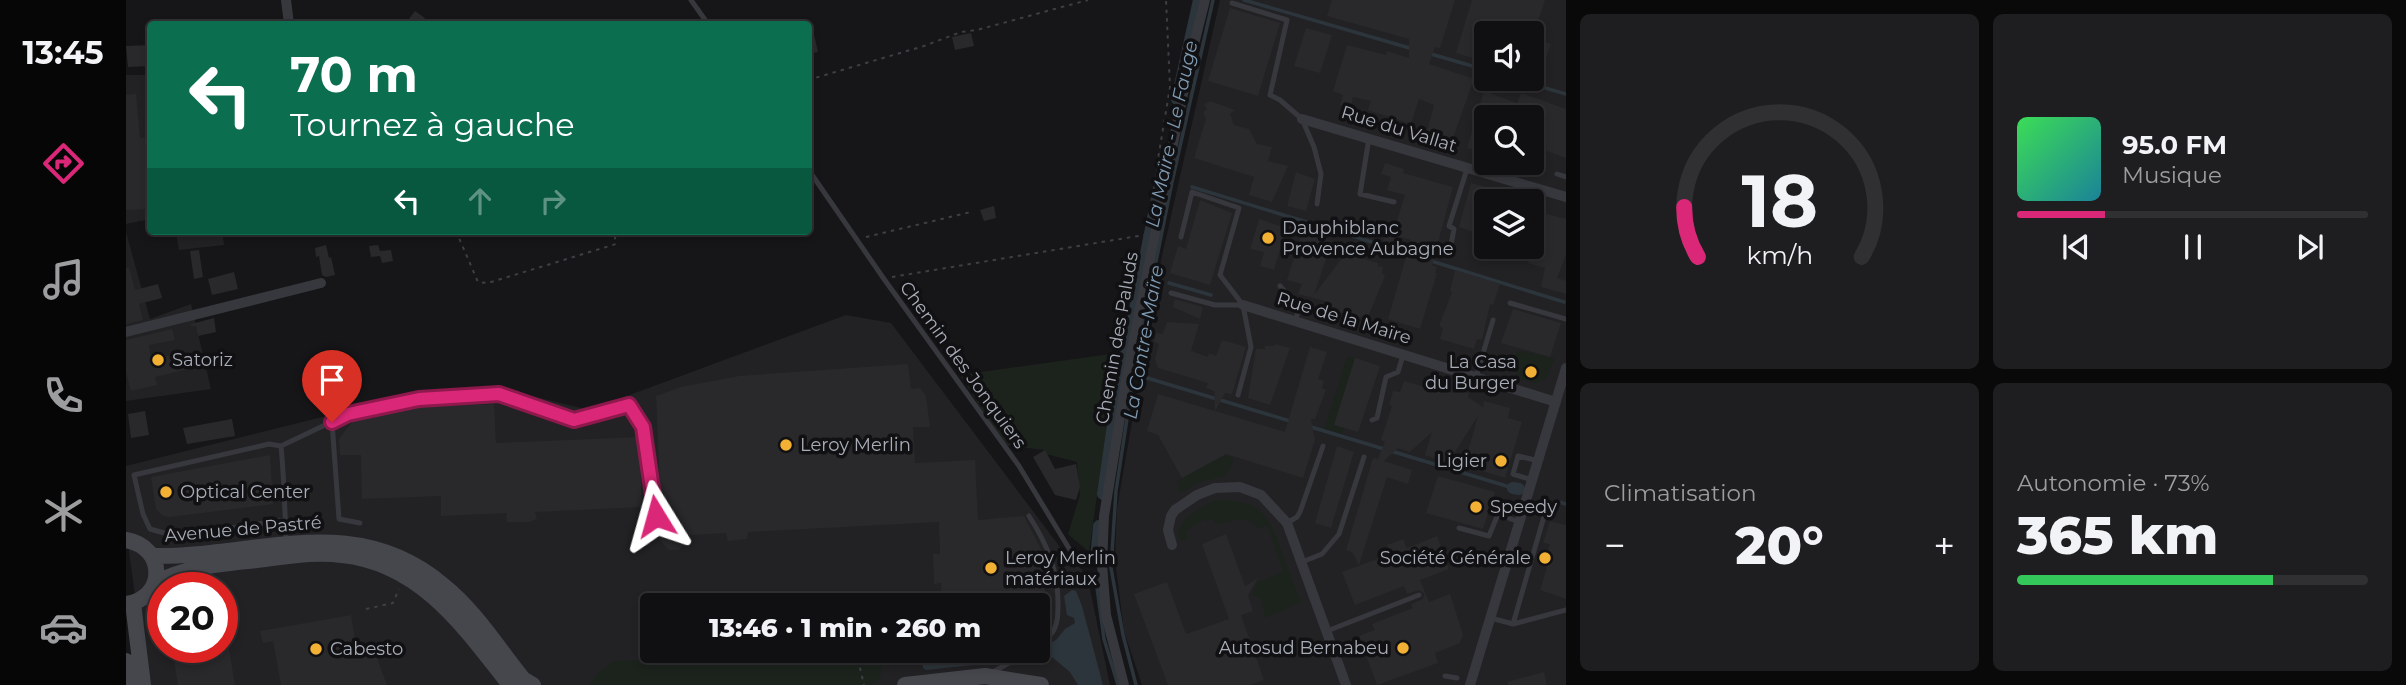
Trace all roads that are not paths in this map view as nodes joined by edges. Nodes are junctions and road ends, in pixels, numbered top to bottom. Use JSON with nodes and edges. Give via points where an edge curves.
{"nodes":[{"id":1,"x":286,"y":0,"type":"edge"},
{"id":2,"x":691,"y":0,"type":"edge"},
{"id":3,"x":1205,"y":0,"type":"edge"},
{"id":4,"x":1232,"y":4,"type":"dead end"},
{"id":5,"x":289,"y":21,"type":"edge"},
{"id":6,"x":706,"y":21,"type":"edge"},
{"id":7,"x":1302,"y":119,"type":"junction"},
{"id":8,"x":1368,"y":138,"type":"junction"},
{"id":9,"x":1468,"y":169,"type":"junction"},
{"id":10,"x":1474,"y":169,"type":"edge"},
{"id":11,"x":1557,"y":174,"type":"dead end"},
{"id":12,"x":812,"y":175,"type":"edge"},
{"id":13,"x":1505,"y":175,"type":"edge"},
{"id":14,"x":1566,"y":177,"type":"edge"},
{"id":15,"x":1566,"y":197,"type":"edge"},
{"id":16,"x":1394,"y":202,"type":"dead end"},
{"id":17,"x":1317,"y":204,"type":"dead end"},
{"id":18,"x":1181,"y":237,"type":"dead end"},
{"id":19,"x":1450,"y":250,"type":"dead end"},
{"id":20,"x":321,"y":283,"type":"dead end"},
{"id":21,"x":1280,"y":286,"type":"dead end"},
{"id":22,"x":1171,"y":293,"type":"dead end"},
{"id":23,"x":1510,"y":303,"type":"dead end"},
{"id":24,"x":1243,"y":305,"type":"junction"},
{"id":25,"x":1566,"y":319,"type":"edge"},
{"id":26,"x":1493,"y":320,"type":"dead end"},
{"id":27,"x":1296,"y":322,"type":"junction"},
{"id":28,"x":126,"y":332,"type":"edge"},
{"id":29,"x":1403,"y":355,"type":"junction"},
{"id":30,"x":1566,"y":368,"type":"edge"},
{"id":31,"x":1476,"y":377,"type":"junction"},
{"id":32,"x":1238,"y":395,"type":"dead end"},
{"id":33,"x":1556,"y":402,"type":"junction"},
{"id":34,"x":1372,"y":420,"type":"dead end"},
{"id":35,"x":332,"y":422,"type":"junction"},
{"id":36,"x":281,"y":446,"type":"junction"},
{"id":37,"x":1323,"y":446,"type":"dead end"},
{"id":38,"x":1364,"y":457,"type":"dead end"},
{"id":39,"x":1539,"y":461,"type":"junction"},
{"id":40,"x":1532,"y":480,"type":"junction"},
{"id":41,"x":1545,"y":513,"type":"dead end"},
{"id":42,"x":1029,"y":516,"type":"dead end"},
{"id":43,"x":285,"y":520,"type":"junction"},
{"id":44,"x":1519,"y":522,"type":"junction"},
{"id":45,"x":360,"y":523,"type":"dead end"},
{"id":46,"x":1287,"y":523,"type":"junction"},
{"id":47,"x":644,"y":526,"type":"dead end"},
{"id":48,"x":1459,"y":528,"type":"dead end"},
{"id":49,"x":129,"y":537,"type":"edge"},
{"id":50,"x":286,"y":544,"type":"junction"},
{"id":51,"x":1172,"y":545,"type":"dead end"},
{"id":52,"x":152,"y":556,"type":"junction"},
{"id":53,"x":1302,"y":562,"type":"junction"},
{"id":54,"x":1102,"y":564,"type":"junction"},
{"id":55,"x":155,"y":572,"type":"edge"},
{"id":56,"x":179,"y":572,"type":"edge"},
{"id":57,"x":147,"y":594,"type":"edge"},
{"id":58,"x":1419,"y":595,"type":"dead end"},
{"id":59,"x":130,"y":604,"type":"edge"},
{"id":60,"x":1566,"y":610,"type":"edge"},
{"id":61,"x":1488,"y":617,"type":"junction"},
{"id":62,"x":1513,"y":624,"type":"junction"},
{"id":63,"x":1327,"y":631,"type":"junction"},
{"id":64,"x":1050,"y":635,"type":"edge"},
{"id":65,"x":1476,"y":660,"type":"junction"},
{"id":66,"x":126,"y":661,"type":"edge"},
{"id":67,"x":1008,"y":663,"type":"edge"},
{"id":68,"x":985,"y":676,"type":"junction"},
{"id":69,"x":1445,"y":676,"type":"dead end"},
{"id":70,"x":1460,"y":681,"type":"edge"},
{"id":71,"x":1344,"y":683,"type":"edge"},
{"id":72,"x":130,"y":685,"type":"edge"},
{"id":73,"x":143,"y":685,"type":"edge"},
{"id":74,"x":510,"y":685,"type":"edge"},
{"id":75,"x":533,"y":685,"type":"edge"},
{"id":76,"x":905,"y":685,"type":"edge"},
{"id":77,"x":1041,"y":685,"type":"edge"},
{"id":78,"x":1124,"y":685,"type":"edge"},
{"id":79,"x":1469,"y":685,"type":"edge"},
{"id":80,"x":1476,"y":685,"type":"edge"}],
"edges":[{"from":1,"to":5,"type":"street"},
{"from":2,"to":6,"type":"lane"},
{"from":3,"to":54,"type":"street","name":"Chemin des Paluds","via":[[1188,64],[1128,369],[1104,516]]},
{"from":4,"to":7,"type":"lane","via":[[1287,20],[1270,95]]},
{"from":7,"to":8,"type":"street","name":"Rue du Vallat"},
{"from":7,"to":17,"type":"lane","via":[[1321,174]]},
{"from":8,"to":9,"type":"street","name":"Rue du Vallat"},
{"from":8,"to":16,"type":"lane","via":[[1360,194]]},
{"from":9,"to":10,"type":"street","name":"Rue du Vallat"},
{"from":9,"to":19,"type":"lane","via":[[1449,226],[1454,229]]},
{"from":11,"to":14,"type":"lane"},
{"from":12,"to":54,"type":"lane","name":"Chemin des Jonquiers","via":[[1019,466],[1070,550],[1083,561]]},
{"from":13,"to":15,"type":"street","name":"Rue du Vallat"},
{"from":18,"to":24,"type":"lane","via":[[1192,192],[1239,208],[1220,275]]},
{"from":20,"to":28,"type":"street"},
{"from":21,"to":27,"type":"lane","via":[[1298,307]]},
{"from":22,"to":24,"type":"lane","via":[[1214,305]]},
{"from":23,"to":25,"type":"lane"},
{"from":24,"to":27,"type":"street","name":"Rue de la Maïre"},
{"from":24,"to":32,"type":"lane","via":[[1251,347]]},
{"from":26,"to":31,"type":"lane"},
{"from":27,"to":29,"type":"street","name":"Rue de la Maïre"},
{"from":29,"to":31,"type":"street","name":"Rue de la Maïre"},
{"from":29,"to":34,"type":"lane","via":[[1398,372],[1387,377],[1377,418]]},
{"from":30,"to":33,"type":"street"},
{"from":31,"to":33,"type":"street","name":"Rue de la Maïre"},
{"from":33,"to":39,"type":"street"},
{"from":35,"to":36,"type":"lane"},
{"from":35,"to":45,"type":"lane","via":[[339,519]]},
{"from":35,"to":47,"type":"lane","via":[[348,414],[419,399],[499,394],[574,420],[629,405],[643,427],[656,516]]},
{"from":36,"to":43,"type":"lane"},
{"from":36,"to":43,"type":"lane","via":[[269,444],[134,475],[150,529],[175,536]]},
{"from":37,"to":46,"type":"lane","via":[[1300,512]]},
{"from":38,"to":53,"type":"lane","via":[[1339,534],[1322,554]]},
{"from":39,"to":40,"type":"street"},
{"from":39,"to":40,"type":"lane","via":[[1518,456],[1513,474]]},
{"from":40,"to":44,"type":"street"},
{"from":41,"to":62,"type":"lane"},
{"from":42,"to":64,"type":"lane","via":[[1054,564],[1058,619]]},
{"from":43,"to":50,"type":"lane"},
{"from":44,"to":48,"type":"lane","via":[[1498,514],[1489,536]]},
{"from":44,"to":61,"type":"street"},
{"from":46,"to":51,"type":"street","via":[[1261,495],[1240,487],[1215,488],[1175,510],[1168,523]]},
{"from":46,"to":53,"type":"street"},
{"from":49,"to":52,"type":"street"},
{"from":50,"to":52,"type":"street","name":"Avenue de Pastré"},
{"from":50,"to":75,"type":"street","name":"Avenue de Pastré","via":[[354,543],[410,562],[461,602],[523,679]]},
{"from":52,"to":55,"type":"street"},
{"from":53,"to":63,"type":"street"},
{"from":54,"to":78,"type":"street","name":"Chemin des Paluds","via":[[1106,615]]},
{"from":56,"to":74,"type":"street","name":"Avenue de Pastré","via":[[304,554],[345,555],[386,566],[431,593]]},
{"from":57,"to":59,"type":"street","name":"Avenue de Pastré"},
{"from":58,"to":63,"type":"lane"},
{"from":59,"to":73,"type":"street"},
{"from":60,"to":62,"type":"lane"},
{"from":61,"to":62,"type":"lane"},
{"from":61,"to":65,"type":"street"},
{"from":63,"to":71,"type":"street"},
{"from":65,"to":70,"type":"street"},
{"from":65,"to":79,"type":"street"},
{"from":65,"to":80,"type":"street"},
{"from":66,"to":72,"type":"street"},
{"from":67,"to":68,"type":"lane"},
{"from":68,"to":76,"type":"street"},
{"from":68,"to":77,"type":"street"},
{"from":69,"to":70,"type":"lane"}]}
